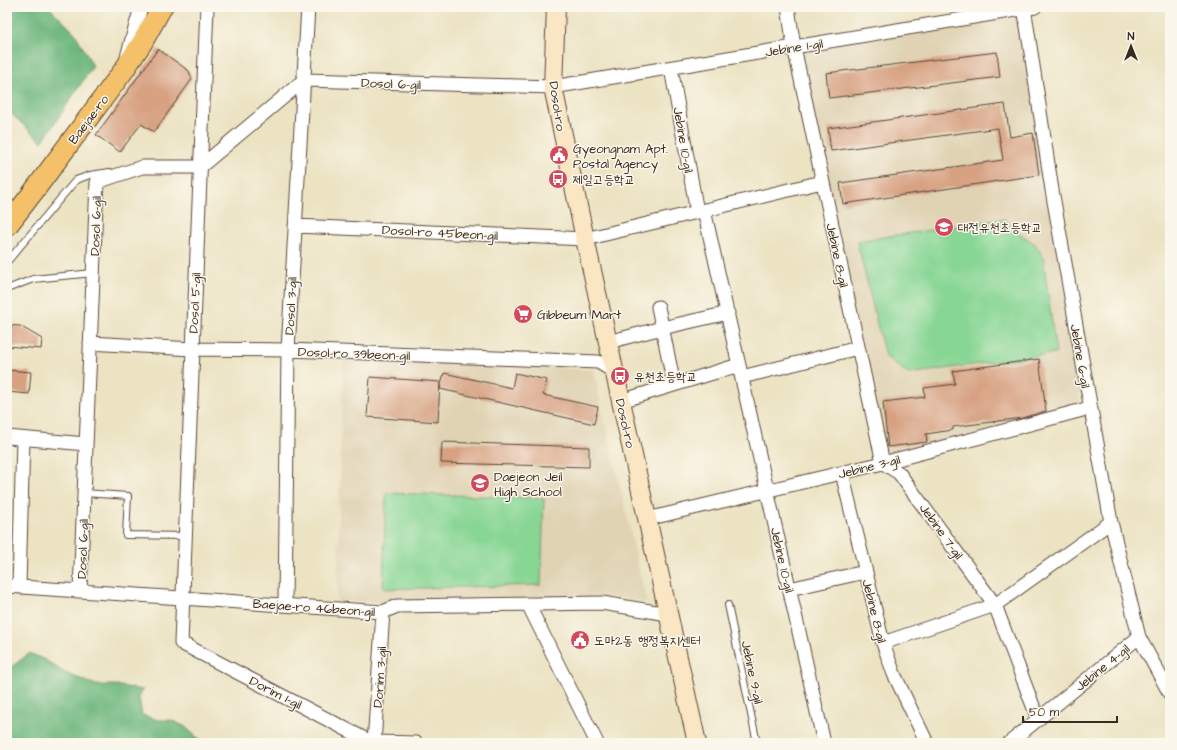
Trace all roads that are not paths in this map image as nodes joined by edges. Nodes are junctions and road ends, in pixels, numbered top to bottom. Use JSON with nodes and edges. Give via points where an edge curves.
{"nodes":[{"id":1,"x":141,"y":7,"type":"edge"},
{"id":2,"x":162,"y":7,"type":"edge"},
{"id":3,"x":207,"y":7,"type":"edge"},
{"id":4,"x":308,"y":7,"type":"edge"},
{"id":5,"x":556,"y":7,"type":"edge"},
{"id":6,"x":788,"y":7,"type":"edge"},
{"id":7,"x":1028,"y":8,"type":"edge"},
{"id":8,"x":794,"y":47,"type":"junction"},
{"id":9,"x":671,"y":68,"type":"junction"},
{"id":10,"x":124,"y":70,"type":"junction"},
{"id":11,"x":304,"y":80,"type":"junction"},
{"id":12,"x":553,"y":87,"type":"junction"},
{"id":13,"x":142,"y":167,"type":"junction"},
{"id":14,"x":200,"y":167,"type":"junction"},
{"id":15,"x":822,"y":182,"type":"junction"},
{"id":16,"x":701,"y":211,"type":"junction"},
{"id":17,"x":7,"y":226,"type":"edge"},
{"id":18,"x":295,"y":226,"type":"junction"},
{"id":19,"x":585,"y":239,"type":"junction"},
{"id":20,"x":7,"y":262,"type":"edge"},
{"id":21,"x":93,"y":272,"type":"junction"},
{"id":22,"x":7,"y":289,"type":"edge"},
{"id":23,"x":658,"y":307,"type":"dead end"},
{"id":24,"x":728,"y":313,"type":"junction"},
{"id":25,"x":662,"y":328,"type":"junction"},
{"id":26,"x":608,"y":342,"type":"junction"},
{"id":27,"x":90,"y":343,"type":"junction"},
{"id":28,"x":858,"y":348,"type":"junction"},
{"id":29,"x":192,"y":349,"type":"junction"},
{"id":30,"x":288,"y":350,"type":"junction"},
{"id":31,"x":741,"y":371,"type":"junction"},
{"id":32,"x":614,"y":372,"type":"junction"},
{"id":33,"x":674,"y":385,"type":"junction"},
{"id":34,"x":621,"y":401,"type":"junction"},
{"id":35,"x":1090,"y":408,"type":"junction"},
{"id":36,"x":7,"y":438,"type":"edge"},
{"id":37,"x":23,"y":439,"type":"junction"},
{"id":38,"x":86,"y":444,"type":"junction"},
{"id":39,"x":883,"y":463,"type":"junction"},
{"id":40,"x":842,"y":473,"type":"junction"},
{"id":41,"x":767,"y":491,"type":"junction"},
{"id":42,"x":84,"y":493,"type":"junction"},
{"id":43,"x":647,"y":520,"type":"junction"},
{"id":44,"x":1111,"y":522,"type":"junction"},
{"id":45,"x":185,"y":536,"type":"junction"},
{"id":46,"x":865,"y":572,"type":"junction"},
{"id":47,"x":13,"y":587,"type":"edge"},
{"id":48,"x":789,"y":589,"type":"junction"},
{"id":49,"x":80,"y":591,"type":"junction"},
{"id":50,"x":182,"y":598,"type":"junction"},
{"id":51,"x":528,"y":604,"type":"junction"},
{"id":52,"x":285,"y":605,"type":"junction"},
{"id":53,"x":728,"y":605,"type":"dead end"},
{"id":54,"x":995,"y":605,"type":"junction"},
{"id":55,"x":383,"y":612,"type":"junction"},
{"id":56,"x":668,"y":614,"type":"junction"},
{"id":57,"x":1138,"y":637,"type":"junction"},
{"id":58,"x":883,"y":644,"type":"junction"},
{"id":59,"x":1170,"y":694,"type":"edge"},
{"id":60,"x":1038,"y":719,"type":"junction"},
{"id":61,"x":374,"y":743,"type":"edge"},
{"id":62,"x":416,"y":743,"type":"edge"},
{"id":63,"x":597,"y":743,"type":"edge"},
{"id":64,"x":697,"y":743,"type":"edge"},
{"id":65,"x":757,"y":743,"type":"edge"},
{"id":66,"x":824,"y":743,"type":"edge"},
{"id":67,"x":927,"y":743,"type":"edge"},
{"id":68,"x":1009,"y":743,"type":"edge"}],
"edges":[{"from":1,"to":10,"type":"street"},
{"from":2,"to":10,"type":"main road","name":"Baejae-ro"},
{"from":3,"to":14,"type":"street","name":"Dosol 5-gil"},
{"from":4,"to":11,"type":"street","name":"Dosol 3-gil"},
{"from":5,"to":12,"type":"street","name":"Dosol-ro"},
{"from":6,"to":8,"type":"street","name":"Jebine 8-gil"},
{"from":7,"to":8,"type":"street","name":"Jebine 1-gil"},
{"from":7,"to":35,"type":"street","name":"Jebine 6-gil","via":[[1052,190]]},
{"from":8,"to":9,"type":"street","name":"Jebine 1-gil"},
{"from":8,"to":15,"type":"street","name":"Jebine 8-gil"},
{"from":9,"to":12,"type":"street","name":"Jebine 1-gil"},
{"from":9,"to":16,"type":"street","name":"Jebine 10-gil"},
{"from":10,"to":17,"type":"main road","name":"Baejae-ro"},
{"from":11,"to":12,"type":"street","name":"Dosol 6-gil"},
{"from":11,"to":14,"type":"street"},
{"from":11,"to":18,"type":"street","name":"Dosol 3-gil"},
{"from":12,"to":19,"type":"street","name":"Dosol-ro"},
{"from":13,"to":14,"type":"street","name":"Dosol 6-gil"},
{"from":13,"to":20,"type":"lane","via":[[90,175],[76,180]]},
{"from":13,"to":21,"type":"street","name":"Dosol 6-gil","via":[[97,182]]},
{"from":14,"to":29,"type":"street","name":"Dosol 5-gil"},
{"from":15,"to":16,"type":"street"},
{"from":15,"to":28,"type":"street","name":"Jebine 8-gil"},
{"from":16,"to":19,"type":"street"},
{"from":16,"to":24,"type":"street","name":"Jebine 10-gil"},
{"from":18,"to":19,"type":"street","name":"Dosol-ro 45beon-gil"},
{"from":18,"to":30,"type":"street","name":"Dosol 3-gil"},
{"from":19,"to":26,"type":"street","name":"Dosol-ro"},
{"from":21,"to":22,"type":"lane","via":[[33,278]]},
{"from":21,"to":27,"type":"street","name":"Dosol 6-gil"},
{"from":23,"to":25,"type":"street"},
{"from":24,"to":25,"type":"street"},
{"from":24,"to":31,"type":"street","name":"Jebine 10-gil"},
{"from":25,"to":26,"type":"street"},
{"from":25,"to":33,"type":"street"},
{"from":26,"to":32,"type":"street","name":"Dosol-ro"},
{"from":27,"to":29,"type":"street","name":"Dosol-ro 39beon-gil"},
{"from":27,"to":38,"type":"street","name":"Dosol 6-gil"},
{"from":28,"to":31,"type":"street"},
{"from":28,"to":39,"type":"street","name":"Jebine 8-gil"},
{"from":29,"to":30,"type":"street","name":"Dosol-ro 39beon-gil"},
{"from":29,"to":45,"type":"street","name":"Dosol 5-gil"},
{"from":30,"to":32,"type":"street","name":"Dosol-ro 39beon-gil","via":[[598,362]]},
{"from":30,"to":52,"type":"street","name":"Dosol 3-gil"},
{"from":31,"to":33,"type":"street"},
{"from":31,"to":41,"type":"street","name":"Jebine 10-gil"},
{"from":32,"to":34,"type":"street","name":"Dosol-ro"},
{"from":33,"to":34,"type":"street"},
{"from":34,"to":43,"type":"street","name":"Dosol-ro"},
{"from":35,"to":39,"type":"street","name":"Jebine 3-gil"},
{"from":35,"to":44,"type":"street","name":"Jebine 6-gil"},
{"from":36,"to":37,"type":"street"},
{"from":37,"to":38,"type":"street"},
{"from":37,"to":47,"type":"street"},
{"from":38,"to":42,"type":"street","name":"Dosol 6-gil"},
{"from":39,"to":40,"type":"street","name":"Jebine 3-gil"},
{"from":39,"to":54,"type":"street","name":"Jebine 7-gil","via":[[899,473]]},
{"from":40,"to":41,"type":"street","name":"Jebine 3-gil"},
{"from":40,"to":46,"type":"street","name":"Jebine 8-gil"},
{"from":41,"to":43,"type":"street","name":"Jebine 3-gil"},
{"from":41,"to":48,"type":"street","name":"Jebine 10-gil"},
{"from":42,"to":45,"type":"lane","via":[[128,496],[126,535]]},
{"from":42,"to":49,"type":"street","name":"Dosol 6-gil"},
{"from":43,"to":56,"type":"street","name":"Dosol-ro"},
{"from":44,"to":54,"type":"street"},
{"from":44,"to":57,"type":"street","name":"Jebine 6-gil"},
{"from":45,"to":50,"type":"street","name":"Dosol 5-gil"},
{"from":46,"to":48,"type":"street"},
{"from":46,"to":58,"type":"street","name":"Jebine 8-gil"},
{"from":47,"to":49,"type":"street","name":"Baejae-ro 46beon-gil"},
{"from":48,"to":66,"type":"street","name":"Jebine 10-gil"},
{"from":49,"to":50,"type":"street","name":"Baejae-ro 46beon-gil"},
{"from":50,"to":52,"type":"street","name":"Baejae-ro 46beon-gil"},
{"from":50,"to":61,"type":"street","name":"Dorim 1-gil","via":[[181,643]]},
{"from":51,"to":55,"type":"street","name":"Baejae-ro 46beon-gil","via":[[397,606]]},
{"from":51,"to":56,"type":"street","name":"Baejae-ro 46beon-gil","via":[[602,603]]},
{"from":51,"to":63,"type":"street"},
{"from":52,"to":55,"type":"street","name":"Baejae-ro 46beon-gil"},
{"from":53,"to":65,"type":"lane","name":"Jebine 9-gil"},
{"from":54,"to":58,"type":"street"},
{"from":54,"to":60,"type":"street","name":"Jebine 7-gil"},
{"from":55,"to":61,"type":"street","name":"Dorim 3-gil"},
{"from":56,"to":64,"type":"street","name":"Dosol-ro"},
{"from":57,"to":59,"type":"street","name":"Jebine 6-gil"},
{"from":57,"to":60,"type":"street","name":"Jebine 4-gil"},
{"from":58,"to":67,"type":"street","name":"Jebine 8-gil","via":[[894,674]]},
{"from":60,"to":68,"type":"street","name":"Jebine 4-gil"},
{"from":61,"to":62,"type":"street","name":"Dorim 1-gil"}]}
